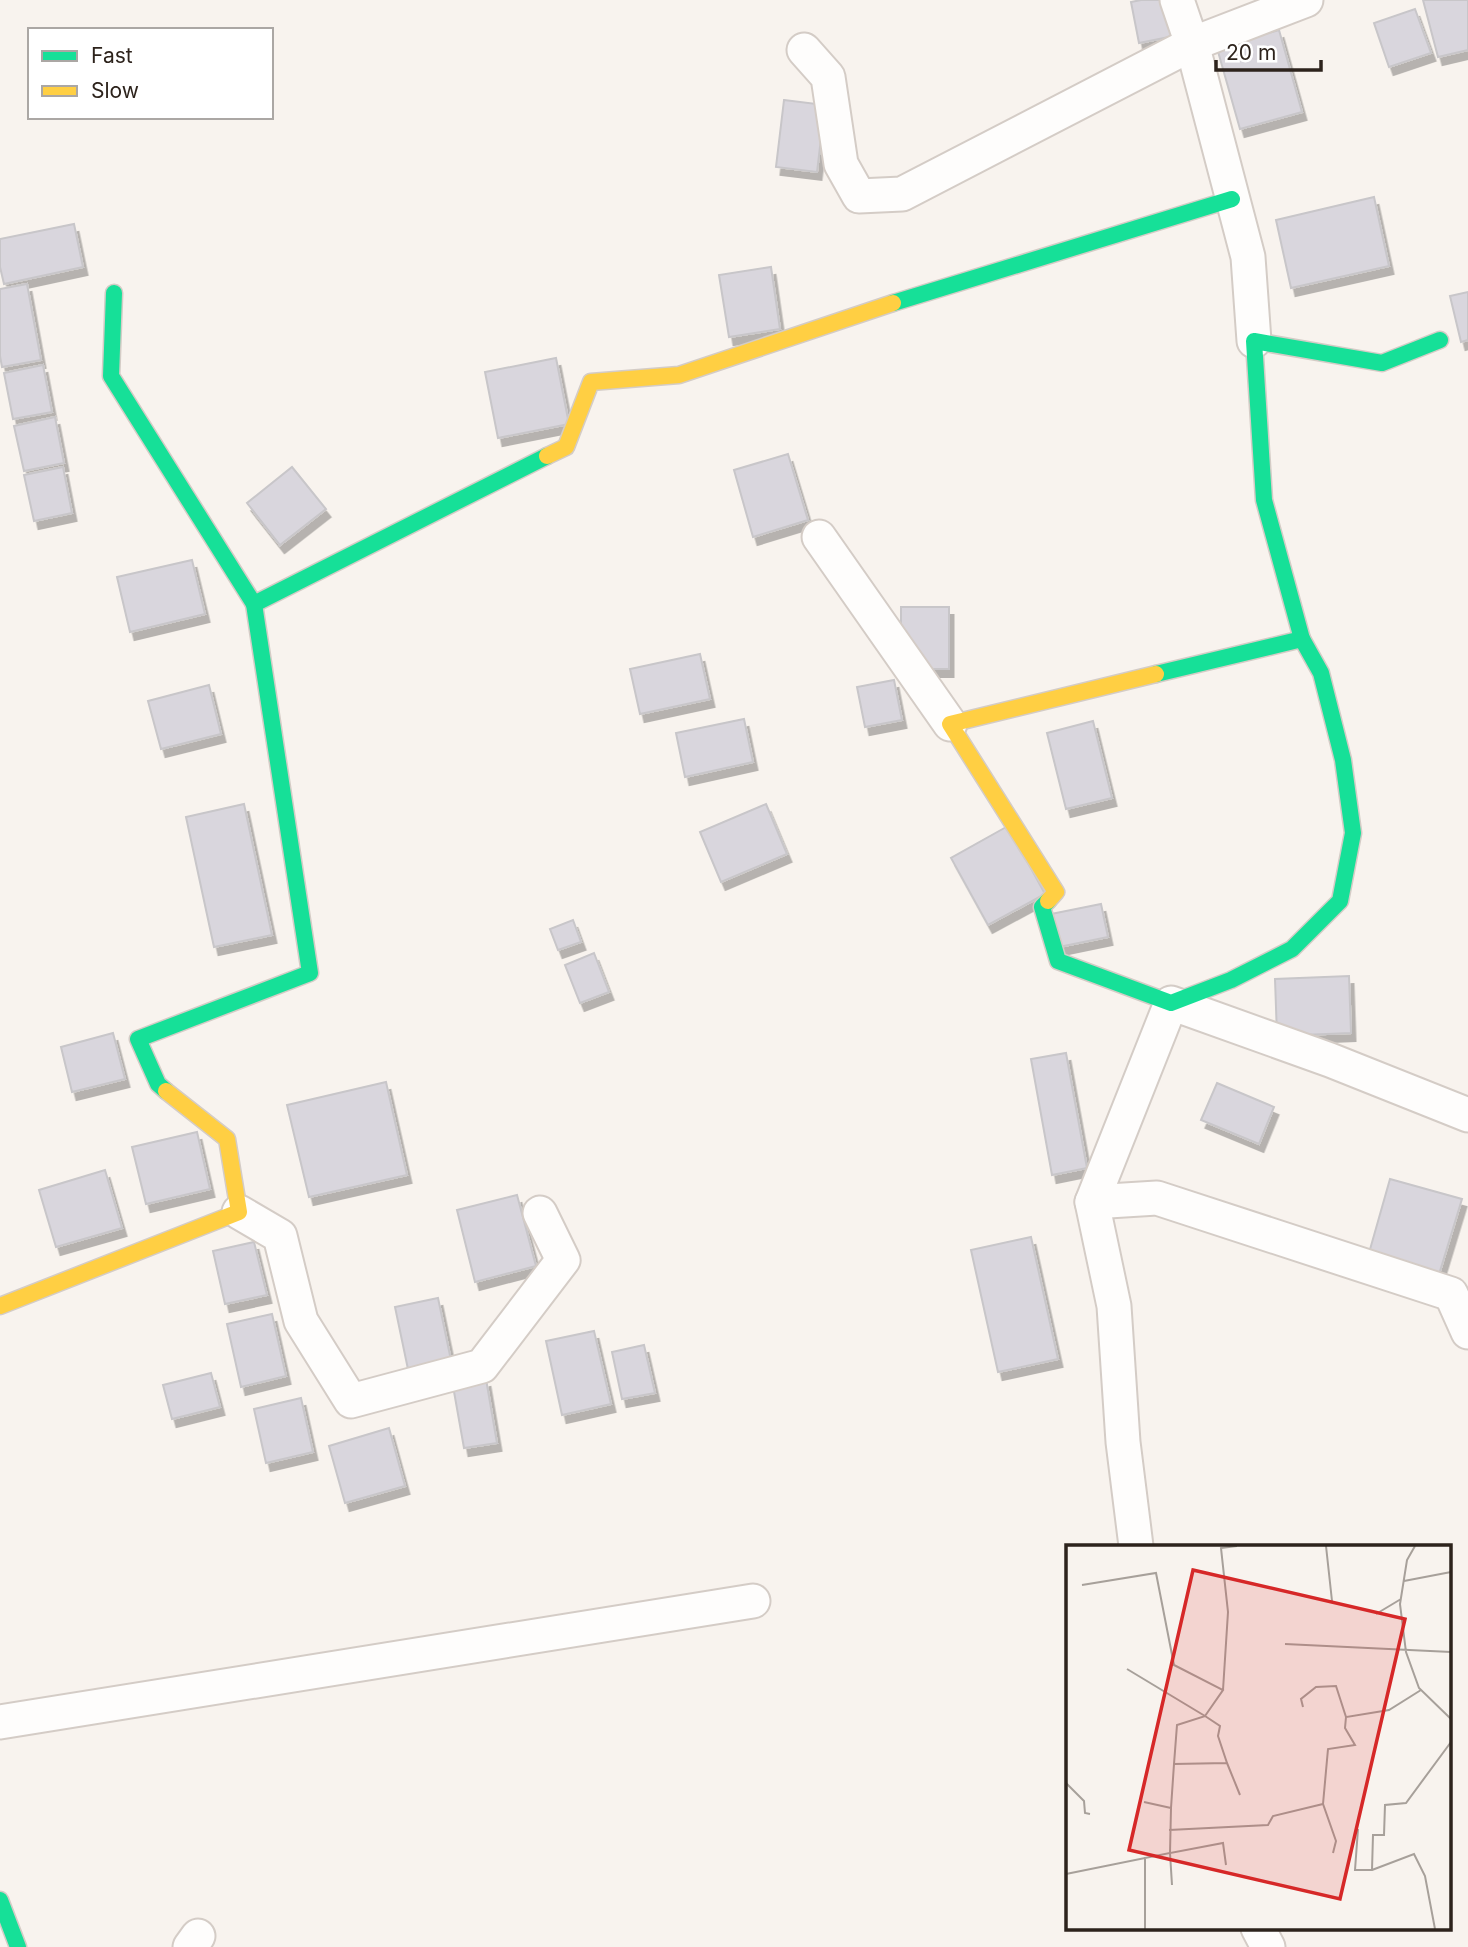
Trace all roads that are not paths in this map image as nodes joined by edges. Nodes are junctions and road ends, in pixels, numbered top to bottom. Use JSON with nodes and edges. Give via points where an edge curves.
{"nodes":[{"id":1,"x":1177,"y":0,"type":"edge"},
{"id":2,"x":1306,"y":0,"type":"edge"},
{"id":3,"x":1192,"y":44,"type":"junction"},
{"id":4,"x":804,"y":50,"type":"dead end"},
{"id":5,"x":1232,"y":199,"type":"junction"},
{"id":6,"x":114,"y":293,"type":"dead end"},
{"id":7,"x":1440,"y":340,"type":"dead end"},
{"id":8,"x":1255,"y":341,"type":"junction"},
{"id":9,"x":819,"y":537,"type":"dead end"},
{"id":10,"x":254,"y":604,"type":"junction"},
{"id":11,"x":1302,"y":639,"type":"junction"},
{"id":12,"x":950,"y":724,"type":"junction"},
{"id":13,"x":1171,"y":1003,"type":"junction"},
{"id":14,"x":1468,"y":1115,"type":"edge"},
{"id":15,"x":1092,"y":1202,"type":"junction"},
{"id":16,"x":239,"y":1212,"type":"junction"},
{"id":17,"x":540,"y":1213,"type":"dead end"},
{"id":18,"x":0,"y":1306,"type":"edge"},
{"id":19,"x":1468,"y":1332,"type":"edge"},
{"id":20,"x":1136,"y":1545,"type":"edge"},
{"id":21,"x":753,"y":1601,"type":"dead end"},
{"id":22,"x":0,"y":1722,"type":"edge"},
{"id":23,"x":0,"y":1899,"type":"edge"},
{"id":24,"x":1259,"y":1930,"type":"edge"},
{"id":25,"x":18,"y":1947,"type":"edge"},
{"id":26,"x":1268,"y":1947,"type":"edge"}],
"edges":[{"from":1,"to":3,"type":"street"},
{"from":2,"to":3,"type":"street"},
{"from":3,"to":4,"type":"street","via":[[902,194],[859,196],[841,164],[828,78]]},
{"from":3,"to":5,"type":"street"},
{"from":5,"to":8,"type":"street","via":[[1248,257]]},
{"from":5,"to":10,"type":"street","via":[[890,304],[679,375],[591,382],[566,447]]},
{"from":6,"to":10,"type":"street","via":[[111,376]]},
{"from":7,"to":8,"type":"street","via":[[1381,363]]},
{"from":8,"to":11,"type":"street","via":[[1264,500]]},
{"from":9,"to":12,"type":"street"},
{"from":10,"to":16,"type":"street","via":[[310,973],[138,1038],[158,1084],[227,1139]]},
{"from":11,"to":12,"type":"street"},
{"from":11,"to":13,"type":"street","via":[[1321,673],[1343,760],[1353,833],[1340,901],[1292,949]]},
{"from":12,"to":13,"type":"street","via":[[1056,892],[1042,907],[1058,961]]},
{"from":13,"to":14,"type":"street"},
{"from":13,"to":15,"type":"street"},
{"from":15,"to":19,"type":"street","via":[[1157,1198],[1451,1294]]},
{"from":15,"to":20,"type":"street","via":[[1114,1306]]},
{"from":16,"to":17,"type":"street","via":[[280,1236],[301,1321],[351,1401],[482,1366],[563,1260]]},
{"from":16,"to":18,"type":"street"},
{"from":21,"to":22,"type":"street"},
{"from":23,"to":25,"type":"street"},
{"from":24,"to":26,"type":"street"}]}
